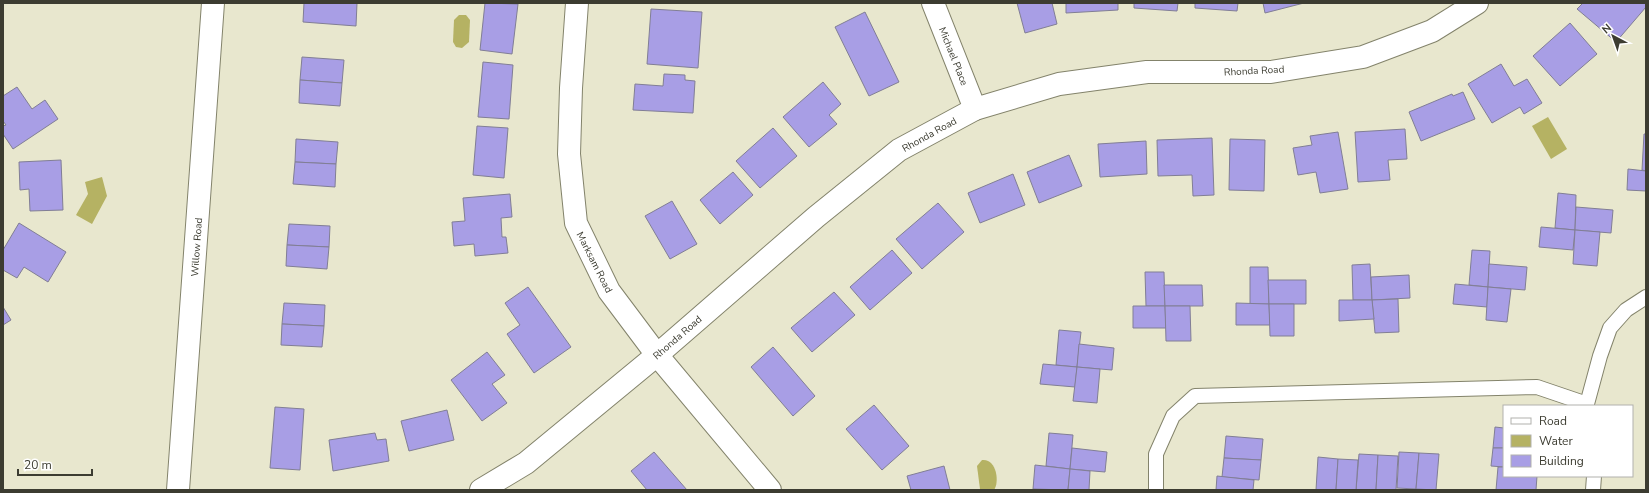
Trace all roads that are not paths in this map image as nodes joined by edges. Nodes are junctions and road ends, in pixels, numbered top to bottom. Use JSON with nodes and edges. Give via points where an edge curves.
{"nodes":[{"id":1,"x":213,"y":3,"type":"edge"},
{"id":2,"x":577,"y":3,"type":"edge"},
{"id":3,"x":933,"y":3,"type":"edge"},
{"id":4,"x":1477,"y":3,"type":"edge"},
{"id":5,"x":975,"y":109,"type":"junction"},
{"id":6,"x":1646,"y":297,"type":"edge"},
{"id":7,"x":657,"y":355,"type":"junction"},
{"id":8,"x":1587,"y":405,"type":"edge"},
{"id":9,"x":1594,"y":477,"type":"edge"},
{"id":10,"x":178,"y":490,"type":"edge"},
{"id":11,"x":481,"y":490,"type":"edge"},
{"id":12,"x":770,"y":490,"type":"edge"},
{"id":13,"x":1156,"y":490,"type":"edge"},
{"id":14,"x":1592,"y":490,"type":"edge"}],
"edges":[{"from":1,"to":10,"type":"street","name":"Willow Road"},
{"from":2,"to":7,"type":"street","name":"Marksam Road","via":[[568,154],[576,223],[609,291]]},
{"from":3,"to":5,"type":"street","name":"Michael Place"},
{"from":4,"to":5,"type":"street","name":"Rhonda Road","via":[[1432,31],[1363,56],[1271,72],[1147,72],[1059,84]]},
{"from":5,"to":7,"type":"street","name":"Rhonda Road","via":[[899,150],[816,217]]},
{"from":6,"to":8,"type":"lane","via":[[1626,310],[1610,328]]},
{"from":7,"to":11,"type":"street","name":"Rhonda Road","via":[[526,463]]},
{"from":7,"to":12,"type":"street","name":"Marksam Road"},
{"from":8,"to":13,"type":"lane","via":[[1537,387],[1195,396],[1172,416],[1156,454]]},
{"from":9,"to":14,"type":"lane"}]}
